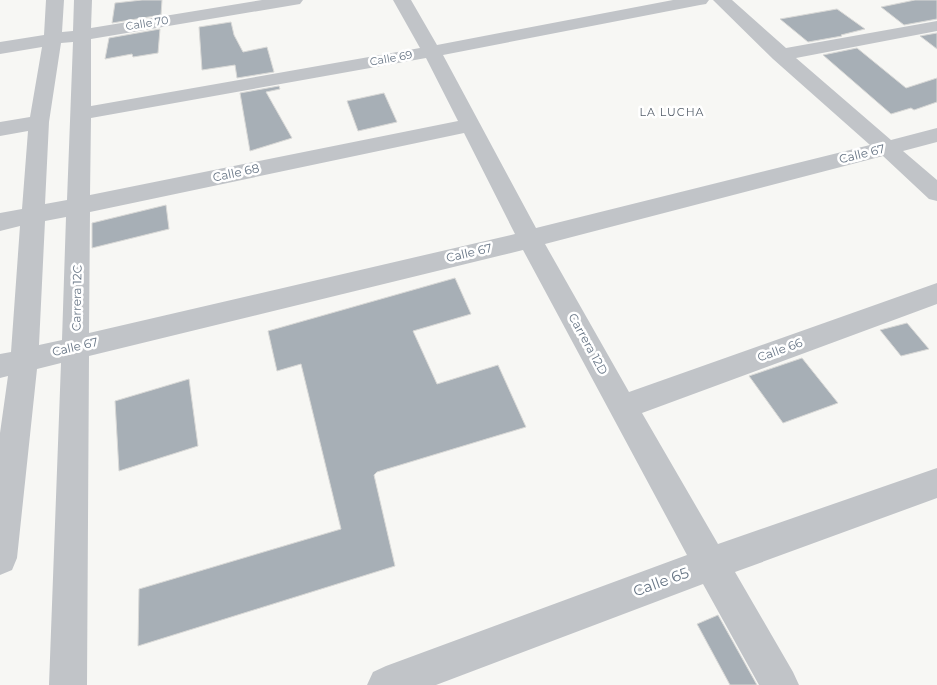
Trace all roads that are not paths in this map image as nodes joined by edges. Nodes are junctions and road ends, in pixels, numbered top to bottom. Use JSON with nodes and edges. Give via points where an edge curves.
{"nodes":[{"id":1,"x":55,"y":0,"type":"edge"},
{"id":2,"x":83,"y":0,"type":"edge"},
{"id":3,"x":294,"y":0,"type":"edge"},
{"id":4,"x":402,"y":0,"type":"edge"},
{"id":5,"x":700,"y":0,"type":"edge"},
{"id":6,"x":722,"y":0,"type":"edge"},
{"id":7,"x":937,"y":26,"type":"edge"},
{"id":8,"x":84,"y":34,"type":"junction"},
{"id":9,"x":53,"y":39,"type":"junction"},
{"id":10,"x":0,"y":48,"type":"edge"},
{"id":11,"x":433,"y":51,"type":"junction"},
{"id":12,"x":780,"y":55,"type":"junction"},
{"id":13,"x":80,"y":114,"type":"junction"},
{"id":14,"x":39,"y":122,"type":"junction"},
{"id":15,"x":471,"y":125,"type":"junction"},
{"id":16,"x":0,"y":129,"type":"edge"},
{"id":17,"x":937,"y":135,"type":"edge"},
{"id":18,"x":887,"y":147,"type":"junction"},
{"id":19,"x":937,"y":193,"type":"edge"},
{"id":20,"x":79,"y":205,"type":"junction"},
{"id":21,"x":33,"y":216,"type":"junction"},
{"id":22,"x":0,"y":222,"type":"edge"},
{"id":23,"x":530,"y":239,"type":"junction"},
{"id":24,"x":937,"y":293,"type":"edge"},
{"id":25,"x":76,"y":347,"type":"junction"},
{"id":26,"x":12,"y":362,"type":"edge"},
{"id":27,"x":624,"y":407,"type":"junction"},
{"id":28,"x":937,"y":483,"type":"edge"},
{"id":29,"x":0,"y":558,"type":"edge"},
{"id":30,"x":710,"y":564,"type":"junction"},
{"id":31,"x":68,"y":685,"type":"edge"},
{"id":32,"x":386,"y":685,"type":"edge"},
{"id":33,"x":780,"y":685,"type":"edge"}],
"edges":[{"from":1,"to":9,"type":"street"},
{"from":2,"to":8,"type":"street","name":"Carrera 12C"},
{"from":3,"to":8,"type":"street","name":"Calle 70"},
{"from":4,"to":11,"type":"street","name":"Carrera 12D"},
{"from":5,"to":11,"type":"street","name":"Calle 69"},
{"from":6,"to":12,"type":"street"},
{"from":7,"to":12,"type":"street"},
{"from":8,"to":9,"type":"street","name":"Calle 70"},
{"from":8,"to":13,"type":"street","name":"Carrera 12C"},
{"from":9,"to":10,"type":"street","name":"Calle 70"},
{"from":9,"to":14,"type":"street"},
{"from":11,"to":13,"type":"street","name":"Calle 69"},
{"from":11,"to":15,"type":"street","name":"Carrera 12D"},
{"from":12,"to":18,"type":"street"},
{"from":13,"to":20,"type":"street","name":"Carrera 12C"},
{"from":14,"to":16,"type":"street"},
{"from":14,"to":21,"type":"street"},
{"from":15,"to":20,"type":"street","name":"Calle 68"},
{"from":15,"to":23,"type":"street","name":"Carrera 12D"},
{"from":17,"to":18,"type":"street","name":"Calle 67"},
{"from":18,"to":19,"type":"street"},
{"from":18,"to":23,"type":"street","name":"Calle 67"},
{"from":20,"to":21,"type":"street","name":"Calle 68"},
{"from":20,"to":25,"type":"street","name":"Carrera 12C"},
{"from":21,"to":22,"type":"street","name":"Calle 68"},
{"from":21,"to":26,"type":"street"},
{"from":23,"to":25,"type":"street","name":"Calle 67"},
{"from":23,"to":27,"type":"street","name":"Carrera 12D"},
{"from":24,"to":27,"type":"street","name":"Calle 66"},
{"from":25,"to":26,"type":"street","name":"Calle 67"},
{"from":25,"to":31,"type":"street","name":"Carrera 12C"},
{"from":26,"to":29,"type":"street"},
{"from":27,"to":30,"type":"street","name":"Carrera 12D"},
{"from":28,"to":30,"type":"street","name":"Calle 65"},
{"from":30,"to":32,"type":"street","name":"Calle 65"},
{"from":30,"to":33,"type":"street","name":"Carrera 12D"}]}
